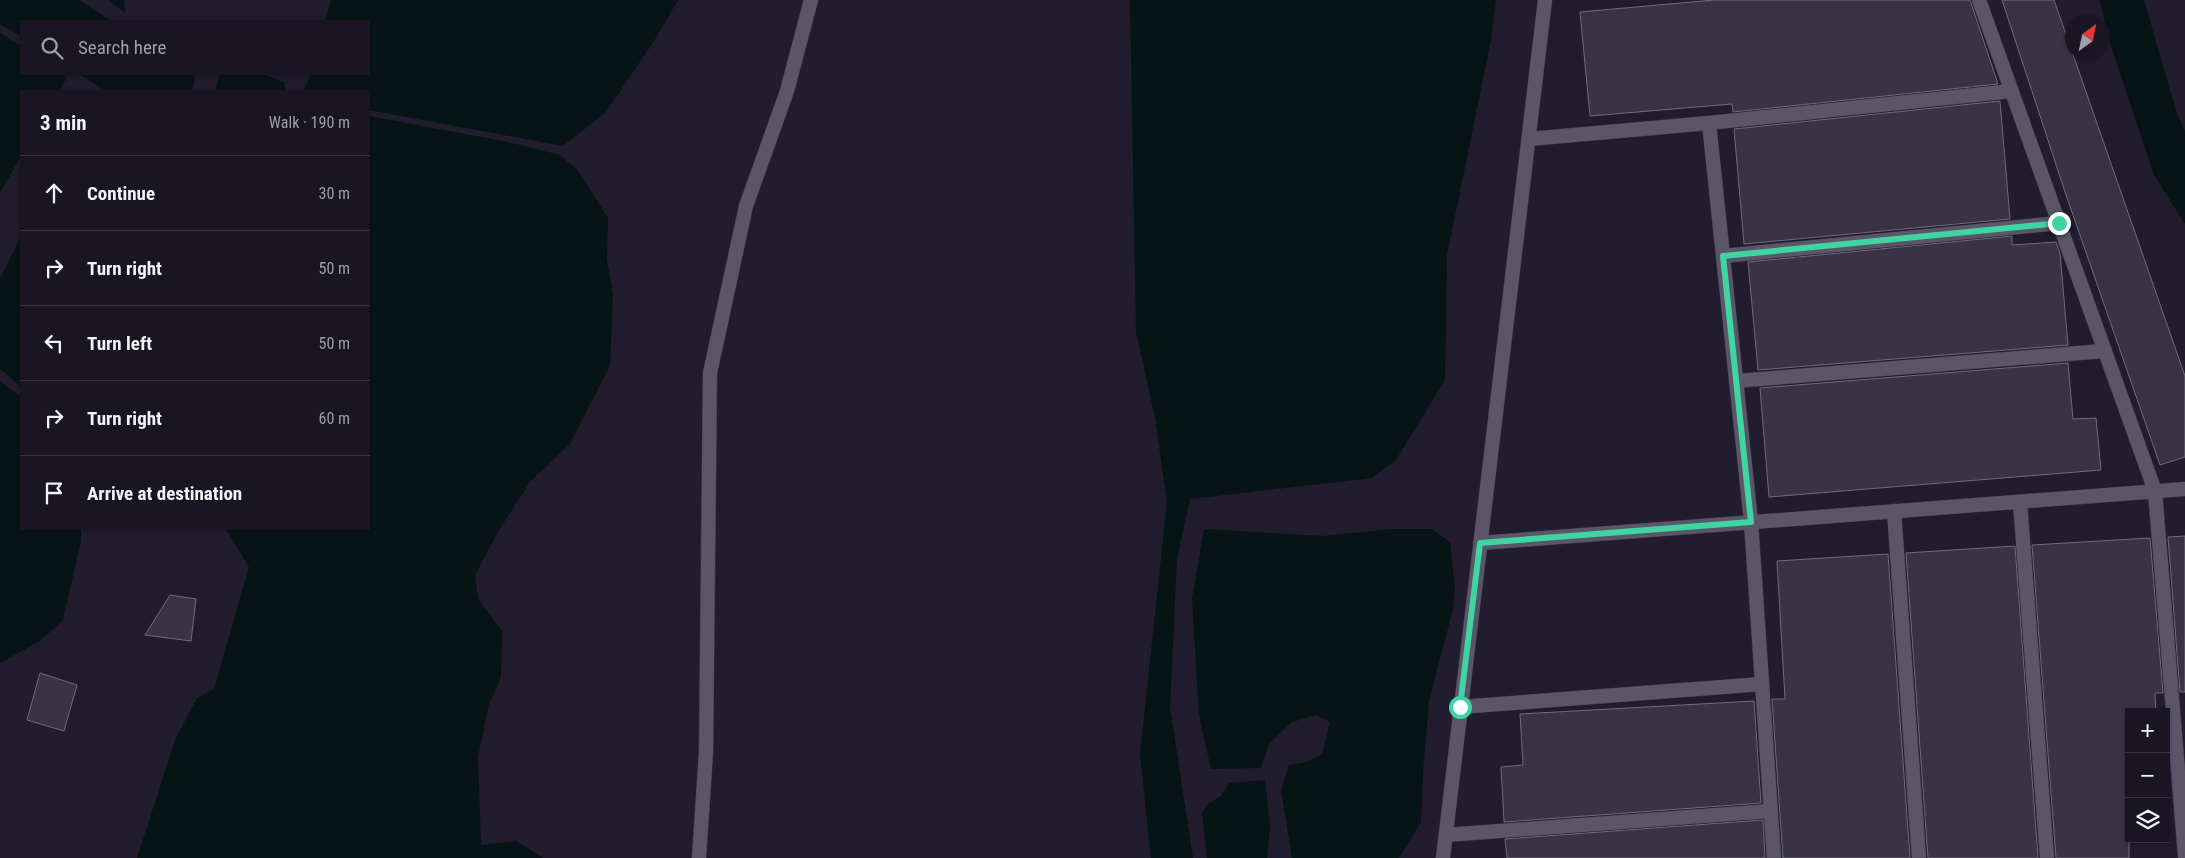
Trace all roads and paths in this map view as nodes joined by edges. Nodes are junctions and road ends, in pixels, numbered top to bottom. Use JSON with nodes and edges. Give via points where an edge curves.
{"nodes":[{"id":1,"x":811,"y":0,"type":"edge"},
{"id":2,"x":1546,"y":0,"type":"edge"},
{"id":3,"x":1979,"y":0,"type":"edge"},
{"id":4,"x":2012,"y":91,"type":"junction"},
{"id":5,"x":1709,"y":123,"type":"junction"},
{"id":6,"x":1529,"y":139,"type":"junction"},
{"id":7,"x":2059,"y":223,"type":"junction"},
{"id":8,"x":1723,"y":256,"type":"junction"},
{"id":9,"x":2104,"y":351,"type":"junction"},
{"id":10,"x":1736,"y":381,"type":"junction"},
{"id":11,"x":2185,"y":489,"type":"edge"},
{"id":12,"x":2155,"y":492,"type":"junction"},
{"id":13,"x":2020,"y":502,"type":"junction"},
{"id":14,"x":1894,"y":512,"type":"junction"},
{"id":15,"x":1751,"y":522,"type":"junction"},
{"id":16,"x":1480,"y":543,"type":"junction"},
{"id":17,"x":1762,"y":684,"type":"junction"},
{"id":18,"x":1460,"y":707,"type":"junction"},
{"id":19,"x":1770,"y":811,"type":"junction"},
{"id":20,"x":1446,"y":835,"type":"junction"},
{"id":21,"x":2185,"y":856,"type":"edge"},
{"id":22,"x":699,"y":858,"type":"edge"},
{"id":23,"x":1443,"y":858,"type":"edge"},
{"id":24,"x":1774,"y":858,"type":"edge"},
{"id":25,"x":1919,"y":858,"type":"edge"},
{"id":26,"x":2047,"y":858,"type":"edge"}],
"edges":[{"from":1,"to":22,"type":"street","via":[[787,90],[746,206],[710,373],[706,752]]},
{"from":2,"to":6,"type":"street"},
{"from":3,"to":4,"type":"street"},
{"from":4,"to":5,"type":"street"},
{"from":4,"to":7,"type":"street"},
{"from":5,"to":6,"type":"street"},
{"from":5,"to":8,"type":"street"},
{"from":6,"to":16,"type":"street"},
{"from":7,"to":8,"type":"street"},
{"from":7,"to":9,"type":"street"},
{"from":8,"to":10,"type":"street"},
{"from":9,"to":10,"type":"street"},
{"from":9,"to":12,"type":"street"},
{"from":10,"to":15,"type":"street"},
{"from":11,"to":12,"type":"street"},
{"from":12,"to":13,"type":"street"},
{"from":12,"to":21,"type":"street"},
{"from":13,"to":14,"type":"street"},
{"from":13,"to":26,"type":"street"},
{"from":14,"to":15,"type":"street"},
{"from":14,"to":25,"type":"street"},
{"from":15,"to":16,"type":"street"},
{"from":15,"to":17,"type":"street"},
{"from":16,"to":18,"type":"street"},
{"from":17,"to":18,"type":"street"},
{"from":17,"to":19,"type":"street"},
{"from":18,"to":20,"type":"street"},
{"from":19,"to":20,"type":"street"},
{"from":19,"to":24,"type":"street"},
{"from":20,"to":23,"type":"street"}]}
